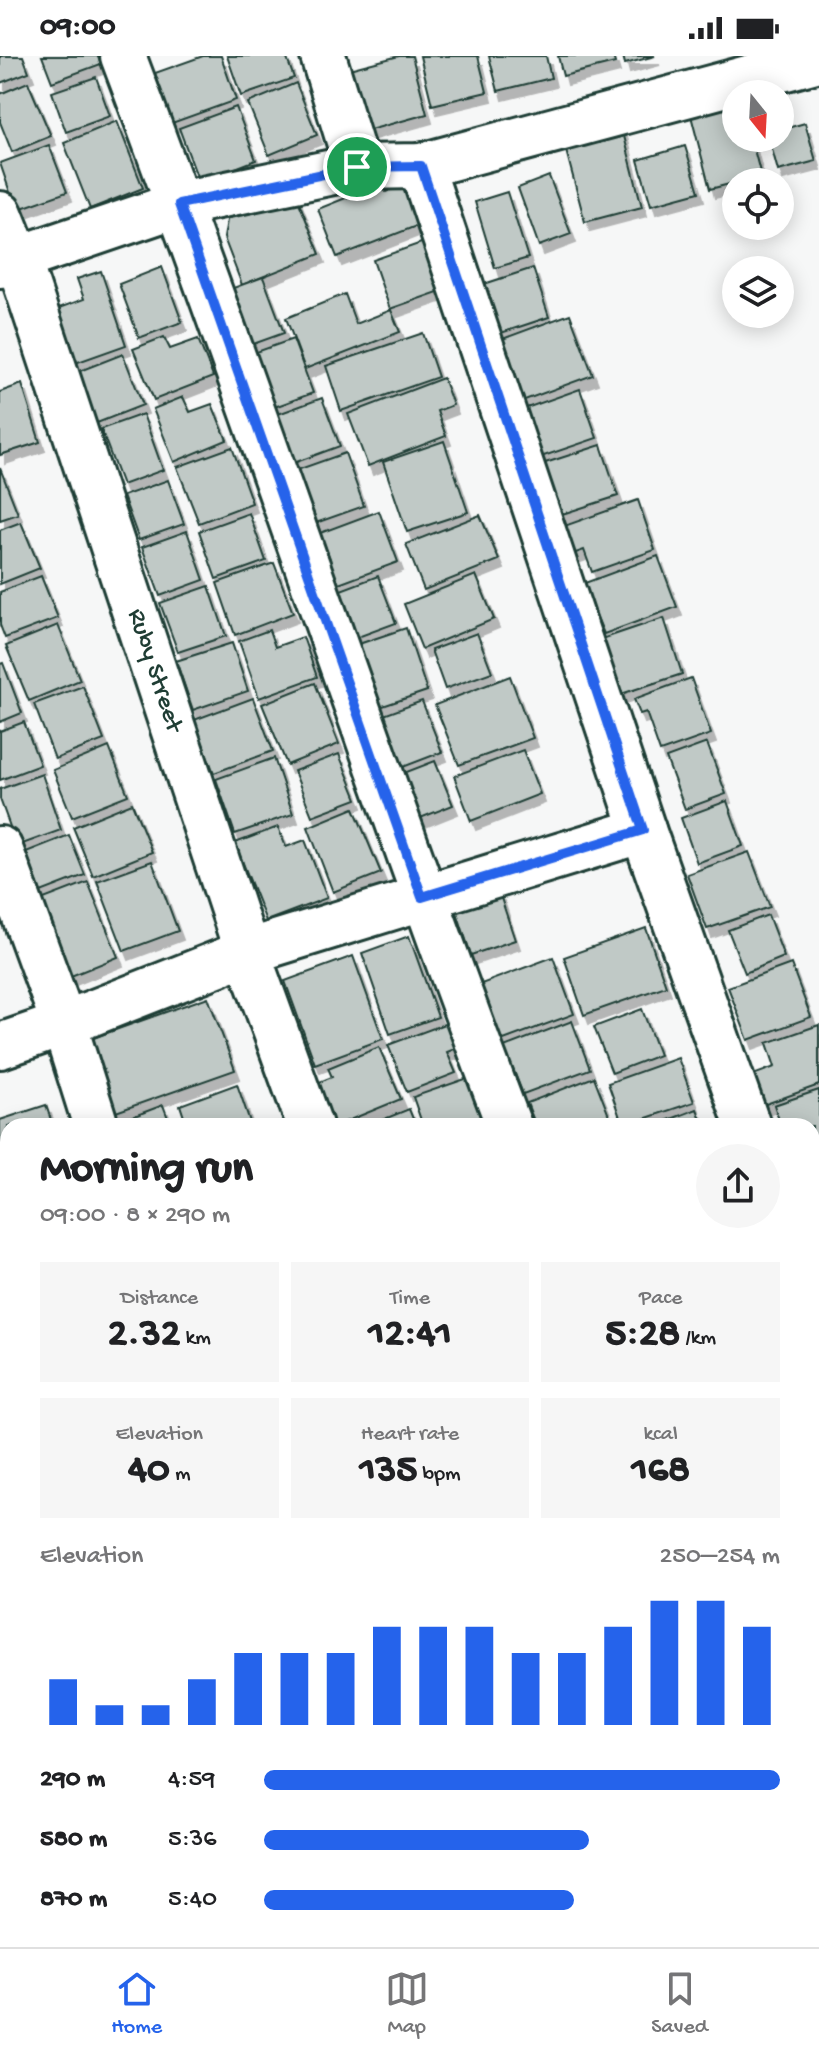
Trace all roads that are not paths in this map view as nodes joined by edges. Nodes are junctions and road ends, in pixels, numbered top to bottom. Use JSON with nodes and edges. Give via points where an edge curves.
{"nodes":[{"id":1,"x":123,"y":56,"type":"edge"},
{"id":2,"x":323,"y":56,"type":"edge"},
{"id":3,"x":819,"y":59,"type":"edge"},
{"id":4,"x":421,"y":166,"type":"junction"},
{"id":5,"x":357,"y":167,"type":"junction"},
{"id":6,"x":179,"y":204,"type":"junction"},
{"id":7,"x":0,"y":214,"type":"edge"},
{"id":8,"x":9,"y":262,"type":"edge"},
{"id":9,"x":643,"y":830,"type":"junction"},
{"id":10,"x":0,"y":849,"type":"edge"},
{"id":11,"x":422,"y":897,"type":"junction"},
{"id":12,"x":247,"y":952,"type":"junction"},
{"id":13,"x":64,"y":1024,"type":"junction"},
{"id":14,"x":0,"y":1046,"type":"edge"},
{"id":15,"x":93,"y":1118,"type":"edge"},
{"id":16,"x":307,"y":1118,"type":"edge"},
{"id":17,"x":506,"y":1118,"type":"edge"},
{"id":18,"x":745,"y":1118,"type":"edge"}],
"edges":[{"from":1,"to":6,"type":"street"},
{"from":2,"to":5,"type":"street"},
{"from":3,"to":4,"type":"street"},
{"from":4,"to":5,"type":"street"},
{"from":4,"to":9,"type":"street"},
{"from":5,"to":6,"type":"street"},
{"from":6,"to":8,"type":"street"},
{"from":6,"to":11,"type":"street"},
{"from":7,"to":8,"type":"street","name":"Ruby Street"},
{"from":8,"to":12,"type":"street","name":"Ruby Street"},
{"from":9,"to":11,"type":"street"},
{"from":9,"to":18,"type":"street"},
{"from":10,"to":13,"type":"street"},
{"from":11,"to":12,"type":"street"},
{"from":11,"to":17,"type":"street"},
{"from":12,"to":13,"type":"street"},
{"from":12,"to":16,"type":"street","name":"Ruby Street"},
{"from":13,"to":14,"type":"street"},
{"from":13,"to":15,"type":"street"}]}
